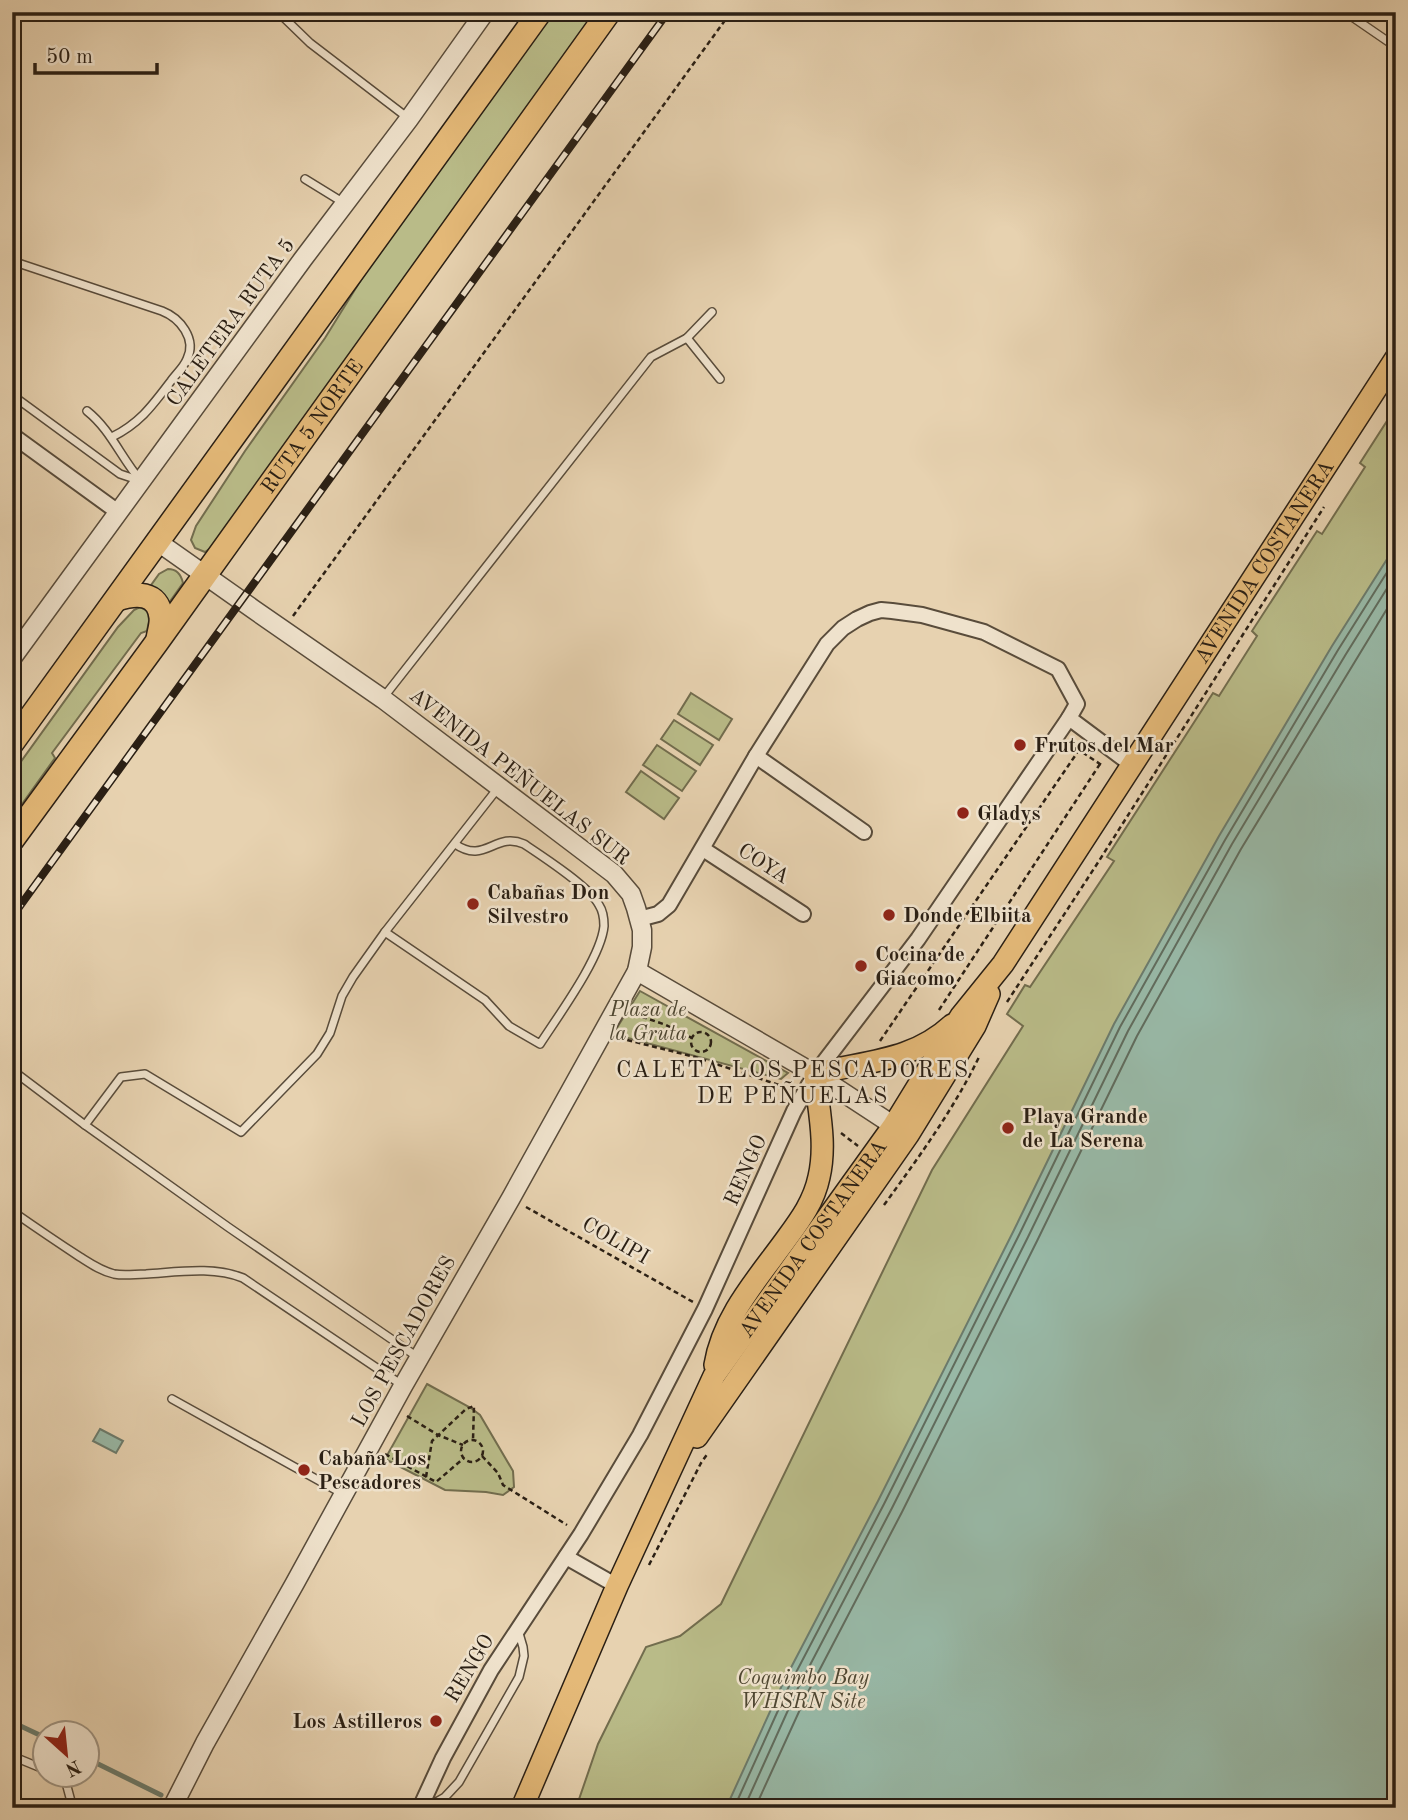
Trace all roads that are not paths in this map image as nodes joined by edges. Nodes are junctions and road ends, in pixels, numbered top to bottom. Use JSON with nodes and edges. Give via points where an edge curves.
{"nodes":[{"id":1,"x":278,"y":12,"type":"edge"},
{"id":2,"x":485,"y":12,"type":"edge"},
{"id":3,"x":540,"y":12,"type":"edge"},
{"id":4,"x":609,"y":12,"type":"edge"},
{"id":5,"x":1345,"y":12,"type":"edge"},
{"id":6,"x":1396,"y":47,"type":"edge"},
{"id":7,"x":409,"y":119,"type":"junction"},
{"id":8,"x":305,"y":179,"type":"dead end"},
{"id":9,"x":345,"y":204,"type":"junction"},
{"id":10,"x":12,"y":261,"type":"edge"},
{"id":11,"x":712,"y":312,"type":"dead end"},
{"id":12,"x":687,"y":338,"type":"junction"},
{"id":13,"x":1396,"y":358,"type":"edge"},
{"id":14,"x":720,"y":379,"type":"dead end"},
{"id":15,"x":12,"y":395,"type":"edge"},
{"id":16,"x":87,"y":411,"type":"dead end"},
{"id":17,"x":12,"y":435,"type":"edge"},
{"id":18,"x":112,"y":437,"type":"junction"},
{"id":19,"x":142,"y":481,"type":"junction"},
{"id":20,"x":118,"y":512,"type":"junction"},
{"id":21,"x":158,"y":542,"type":"junction"},
{"id":22,"x":205,"y":575,"type":"junction"},
{"id":23,"x":117,"y":599,"type":"junction"},
{"id":24,"x":157,"y":642,"type":"junction"},
{"id":25,"x":12,"y":658,"type":"edge"},
{"id":26,"x":383,"y":699,"type":"junction"},
{"id":27,"x":1069,"y":718,"type":"junction"},
{"id":28,"x":12,"y":744,"type":"edge"},
{"id":29,"x":756,"y":756,"type":"junction"},
{"id":30,"x":1132,"y":765,"type":"junction"},
{"id":31,"x":498,"y":788,"type":"junction"},
{"id":32,"x":863,"y":832,"type":"dead end"},
{"id":33,"x":12,"y":840,"type":"edge"},
{"id":34,"x":455,"y":844,"type":"junction"},
{"id":35,"x":703,"y":849,"type":"junction"},
{"id":36,"x":803,"y":914,"type":"dead end"},
{"id":37,"x":639,"y":919,"type":"junction"},
{"id":38,"x":386,"y":932,"type":"junction"},
{"id":39,"x":1003,"y":964,"type":"junction"},
{"id":40,"x":637,"y":971,"type":"junction"},
{"id":41,"x":961,"y":1016,"type":"junction"},
{"id":42,"x":12,"y":1070,"type":"edge"},
{"id":43,"x":815,"y":1074,"type":"junction"},
{"id":44,"x":85,"y":1125,"type":"junction"},
{"id":45,"x":901,"y":1130,"type":"junction"},
{"id":46,"x":12,"y":1211,"type":"edge"},
{"id":47,"x":419,"y":1358,"type":"junction"},
{"id":48,"x":714,"y":1376,"type":"junction"},
{"id":49,"x":402,"y":1385,"type":"junction"},
{"id":50,"x":172,"y":1399,"type":"dead end"},
{"id":51,"x":663,"y":1489,"type":"junction"},
{"id":52,"x":344,"y":1494,"type":"junction"},
{"id":53,"x":566,"y":1557,"type":"junction"},
{"id":54,"x":617,"y":1586,"type":"junction"},
{"id":55,"x":518,"y":1629,"type":"junction"},
{"id":56,"x":12,"y":1756,"type":"edge"},
{"id":57,"x":32,"y":1764,"type":"edge"},
{"id":58,"x":67,"y":1788,"type":"edge"},
{"id":59,"x":420,"y":1807,"type":"edge"},
{"id":60,"x":81,"y":1808,"type":"edge"},
{"id":61,"x":172,"y":1808,"type":"edge"},
{"id":62,"x":522,"y":1808,"type":"edge"}],
"edges":[{"from":1,"to":7,"type":"lane","via":[[310,43]]},
{"from":2,"to":7,"type":"street","name":"CALETERA RUTA 5"},
{"from":3,"to":21,"type":"highway"},
{"from":4,"to":22,"type":"highway","name":"RUTA 5 NORTE"},
{"from":5,"to":6,"type":"lane"},
{"from":7,"to":9,"type":"street","name":"CALETERA RUTA 5"},
{"from":8,"to":9,"type":"lane"},
{"from":9,"to":19,"type":"street","name":"CALETERA RUTA 5"},
{"from":10,"to":18,"type":"lane","via":[[162,311],[185,330],[187,359],[148,412]]},
{"from":11,"to":12,"type":"lane"},
{"from":12,"to":14,"type":"lane"},
{"from":12,"to":26,"type":"lane","via":[[651,357]]},
{"from":13,"to":30,"type":"main road","name":"AVENIDA COSTANERA"},
{"from":15,"to":19,"type":"lane","via":[[120,474]]},
{"from":16,"to":18,"type":"lane"},
{"from":17,"to":20,"type":"street"},
{"from":18,"to":19,"type":"lane"},
{"from":19,"to":20,"type":"street","name":"CALETERA RUTA 5"},
{"from":20,"to":25,"type":"street","name":"CALETERA RUTA 5"},
{"from":21,"to":22,"type":"street","name":"AVENIDA PEÑUELAS SUR"},
{"from":21,"to":23,"type":"highway"},
{"from":22,"to":24,"type":"highway","name":"RUTA 5 NORTE"},
{"from":22,"to":26,"type":"street","name":"AVENIDA PEÑUELAS SUR"},
{"from":23,"to":24,"type":"highway","via":[[142,594],[152,600],[161,616]]},
{"from":23,"to":28,"type":"highway"},
{"from":24,"to":33,"type":"highway","name":"RUTA 5 NORTE"},
{"from":26,"to":31,"type":"street","name":"AVENIDA PEÑUELAS SUR"},
{"from":27,"to":29,"type":"street","via":[[1076,704],[1058,669],[984,632],[881,610],[857,619],[827,644]]},
{"from":27,"to":30,"type":"street"},
{"from":27,"to":43,"type":"street","name":"RENGO","via":[[918,939]]},
{"from":29,"to":32,"type":"street"},
{"from":29,"to":35,"type":"street"},
{"from":30,"to":39,"type":"main road","name":"AVENIDA COSTANERA"},
{"from":31,"to":34,"type":"lane"},
{"from":31,"to":37,"type":"street","name":"AVENIDA PEÑUELAS SUR","via":[[614,874],[631,894]]},
{"from":34,"to":38,"type":"lane"},
{"from":34,"to":38,"type":"lane","via":[[475,852],[518,841],[586,889],[602,910],[604,926],[594,956],[540,1045],[509,1026],[477,994]]},
{"from":35,"to":36,"type":"street","name":"COYA"},
{"from":35,"to":37,"type":"street","via":[[669,905],[658,914]]},
{"from":37,"to":40,"type":"street","name":"AVENIDA PEÑUELAS SUR","via":[[642,947]]},
{"from":38,"to":44,"type":"lane","via":[[346,987],[330,1033],[317,1054],[241,1132],[145,1074],[121,1077]]},
{"from":39,"to":41,"type":"main road","name":"AVENIDA COSTANERA"},
{"from":39,"to":45,"type":"main road","name":"AVENIDA COSTANERA","via":[[975,1026]]},
{"from":40,"to":43,"type":"street"},
{"from":40,"to":47,"type":"street","name":"LOS PESCADORES"},
{"from":41,"to":43,"type":"main road","via":[[919,1048],[887,1060]]},
{"from":41,"to":45,"type":"main road","name":"AVENIDA COSTANERA"},
{"from":42,"to":44,"type":"lane"},
{"from":43,"to":45,"type":"street"},
{"from":43,"to":48,"type":"main road","via":[[823,1151],[817,1186],[803,1216],[737,1307],[720,1346]]},
{"from":43,"to":53,"type":"street","name":"RENGO","via":[[705,1309],[640,1435]]},
{"from":44,"to":47,"type":"lane"},
{"from":45,"to":48,"type":"main road","name":"AVENIDA COSTANERA"},
{"from":45,"to":51,"type":"main road","name":"AVENIDA COSTANERA"},
{"from":46,"to":49,"type":"lane","via":[[112,1273],[192,1271],[243,1278]]},
{"from":47,"to":49,"type":"street","name":"LOS PESCADORES"},
{"from":48,"to":51,"type":"main road","name":"AVENIDA COSTANERA"},
{"from":49,"to":52,"type":"street","name":"LOS PESCADORES"},
{"from":50,"to":52,"type":"lane"},
{"from":51,"to":54,"type":"main road","name":"AVENIDA COSTANERA"},
{"from":52,"to":61,"type":"street","name":"LOS PESCADORES"},
{"from":53,"to":54,"type":"street"},
{"from":53,"to":55,"type":"street","name":"RENGO"},
{"from":54,"to":62,"type":"main road","name":"AVENIDA COSTANERA"},
{"from":55,"to":59,"type":"street","name":"RENGO","via":[[467,1712]]},
{"from":55,"to":59,"type":"lane","via":[[524,1656],[519,1677],[459,1782],[445,1797]]},
{"from":56,"to":57,"type":"lane"},
{"from":58,"to":60,"type":"lane","via":[[72,1805]]}]}
